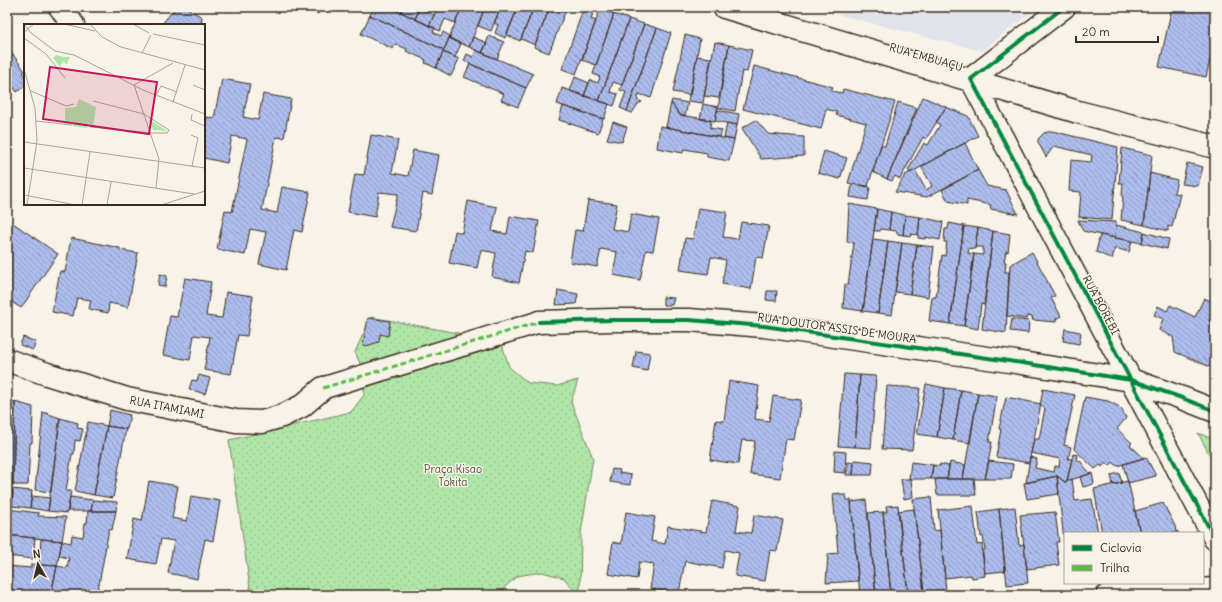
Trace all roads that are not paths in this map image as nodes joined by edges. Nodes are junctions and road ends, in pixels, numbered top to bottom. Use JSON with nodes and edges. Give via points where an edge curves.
{"nodes":[{"id":1,"x":60,"y":7,"type":"edge"},
{"id":2,"x":724,"y":7,"type":"edge"},
{"id":3,"x":1064,"y":7,"type":"edge"},
{"id":4,"x":73,"y":24,"type":"edge"},
{"id":5,"x":971,"y":79,"type":"junction"},
{"id":6,"x":1215,"y":147,"type":"edge"},
{"id":7,"x":539,"y":322,"type":"joint"},
{"id":8,"x":7,"y":360,"type":"edge"},
{"id":9,"x":1131,"y":380,"type":"junction"},
{"id":10,"x":323,"y":388,"type":"joint"},
{"id":11,"x":1215,"y":412,"type":"edge"},
{"id":12,"x":1215,"y":539,"type":"edge"},
{"id":13,"x":1215,"y":589,"type":"edge"},
{"id":14,"x":1108,"y":595,"type":"edge"}],
"edges":[{"from":1,"to":4,"type":"street"},
{"from":2,"to":5,"type":"street","name":"RUA EMBUAÇU"},
{"from":3,"to":5,"type":"street"},
{"from":5,"to":6,"type":"street","name":"RUA EMBUAÇU","via":[[1078,112]]},
{"from":5,"to":9,"type":"street","name":"RUA BOREBI"},
{"from":7,"to":9,"type":"street","name":"RUA DOUTOR ASSIS DE MOURA","via":[[688,320],[764,326]]},
{"from":7,"to":10,"type":"street"},
{"from":8,"to":10,"type":"street","name":"RUA ITAMIAMI","via":[[127,399],[236,421],[262,422],[282,416],[302,406]]},
{"from":9,"to":11,"type":"street","name":"RUA DOUTOR ASSIS DE MOURA"},
{"from":9,"to":12,"type":"street","name":"RUA BOREBI"},
{"from":13,"to":14,"type":"street"}]}
